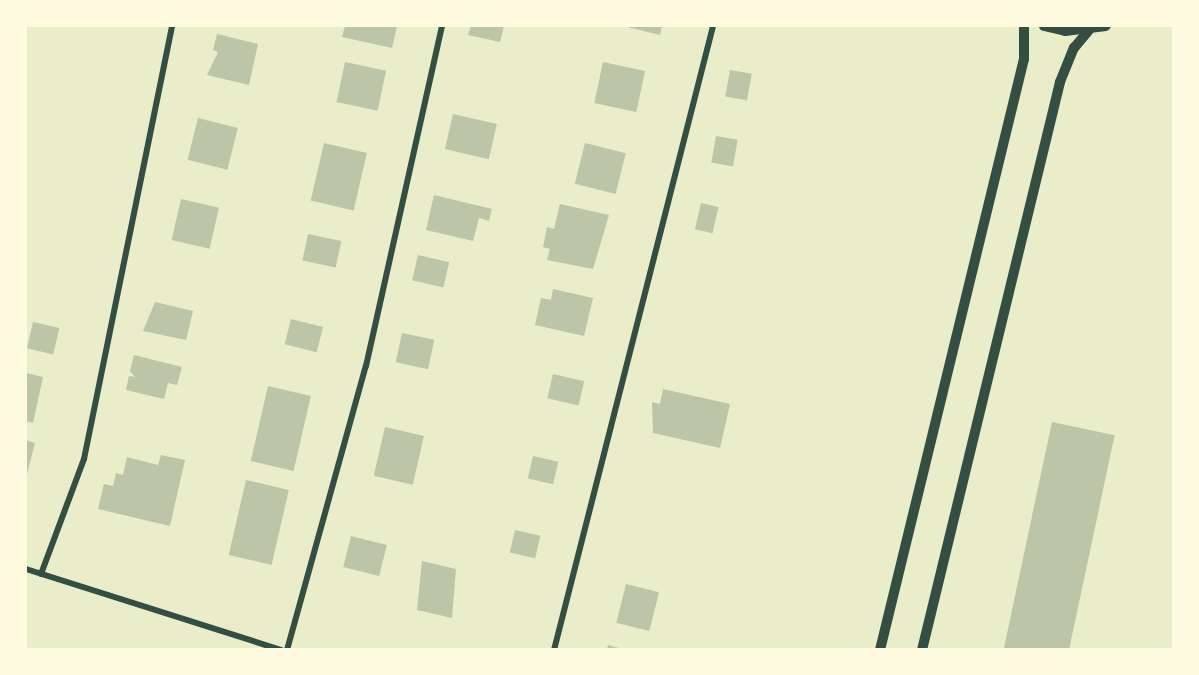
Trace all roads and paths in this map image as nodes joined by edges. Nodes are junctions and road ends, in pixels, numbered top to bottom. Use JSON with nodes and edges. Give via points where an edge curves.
{"nodes":[{"id":1,"x":172,"y":26,"type":"edge"},
{"id":2,"x":442,"y":26,"type":"edge"},
{"id":3,"x":713,"y":26,"type":"edge"},
{"id":4,"x":1024,"y":26,"type":"edge"},
{"id":5,"x":1044,"y":26,"type":"edge"},
{"id":6,"x":1106,"y":26,"type":"edge"},
{"id":7,"x":1089,"y":30,"type":"junction"},
{"id":8,"x":26,"y":569,"type":"edge"},
{"id":9,"x":41,"y":574,"type":"junction"},
{"id":10,"x":280,"y":650,"type":"edge"},
{"id":11,"x":287,"y":650,"type":"edge"},
{"id":12,"x":554,"y":650,"type":"edge"},
{"id":13,"x":880,"y":650,"type":"edge"},
{"id":14,"x":922,"y":650,"type":"edge"}],
"edges":[{"from":1,"to":9,"type":"street","via":[[84,459]]},
{"from":2,"to":11,"type":"street","via":[[366,366]]},
{"from":3,"to":12,"type":"street"},
{"from":4,"to":13,"type":"street","via":[[1024,59]]},
{"from":5,"to":7,"type":"street"},
{"from":6,"to":7,"type":"street"},
{"from":7,"to":14,"type":"street","via":[[1074,48],[1060,82]]},
{"from":8,"to":9,"type":"street"},
{"from":9,"to":10,"type":"street"}]}
